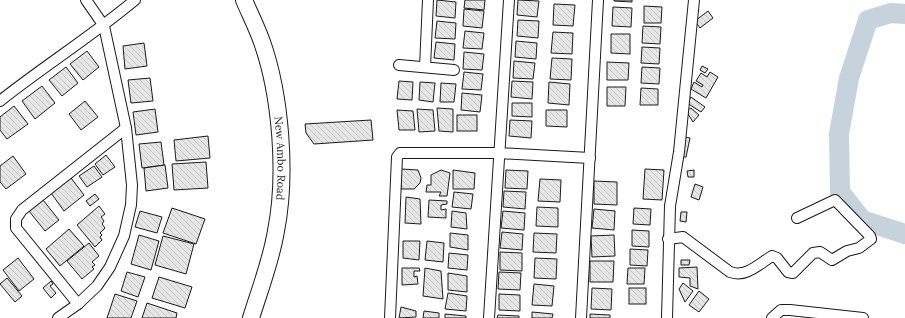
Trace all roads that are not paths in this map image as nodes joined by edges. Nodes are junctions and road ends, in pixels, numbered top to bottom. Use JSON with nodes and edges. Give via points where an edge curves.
{"nodes":[{"id":1,"x":86,"y":0,"type":"edge"},
{"id":2,"x":135,"y":0,"type":"edge"},
{"id":3,"x":244,"y":0,"type":"edge"},
{"id":4,"x":428,"y":0,"type":"edge"},
{"id":5,"x":509,"y":0,"type":"edge"},
{"id":6,"x":598,"y":0,"type":"edge"},
{"id":7,"x":697,"y":1,"type":"edge"},
{"id":8,"x":104,"y":26,"type":"junction"},
{"id":9,"x":399,"y":65,"type":"dead end"},
{"id":10,"x":425,"y":66,"type":"junction"},
{"id":11,"x":454,"y":70,"type":"dead end"},
{"id":12,"x":0,"y":101,"type":"edge"},
{"id":13,"x":126,"y":128,"type":"junction"},
{"id":14,"x":498,"y":153,"type":"junction"},
{"id":15,"x":590,"y":158,"type":"junction"},
{"id":16,"x":797,"y":218,"type":"dead end"},
{"id":17,"x":668,"y":240,"type":"junction"},
{"id":18,"x":78,"y":304,"type":"junction"},
{"id":19,"x":58,"y":318,"type":"edge"},
{"id":20,"x":251,"y":318,"type":"edge"},
{"id":21,"x":390,"y":318,"type":"edge"},
{"id":22,"x":489,"y":318,"type":"edge"},
{"id":23,"x":581,"y":318,"type":"edge"},
{"id":24,"x":667,"y":318,"type":"edge"},
{"id":25,"x":772,"y":318,"type":"edge"},
{"id":26,"x":863,"y":318,"type":"edge"}],
"edges":[{"from":1,"to":8,"type":"street"},
{"from":2,"to":8,"type":"street"},
{"from":3,"to":20,"type":"main road","name":"New Ambo Road","via":[[262,43],[272,79],[281,151],[276,230],[268,268]]},
{"from":4,"to":10,"type":"street"},
{"from":5,"to":14,"type":"street"},
{"from":6,"to":15,"type":"street"},
{"from":7,"to":17,"type":"street","via":[[670,206]]},
{"from":8,"to":12,"type":"street","via":[[39,70]]},
{"from":8,"to":13,"type":"street"},
{"from":9,"to":10,"type":"street"},
{"from":10,"to":11,"type":"street"},
{"from":13,"to":18,"type":"street","via":[[132,205],[124,236],[110,267],[97,286]]},
{"from":13,"to":18,"type":"street","via":[[22,210],[16,218],[16,228]]},
{"from":14,"to":15,"type":"street"},
{"from":14,"to":21,"type":"street","via":[[406,152],[396,157]]},
{"from":14,"to":22,"type":"street"},
{"from":15,"to":23,"type":"street"},
{"from":16,"to":17,"type":"street","via":[[835,200],[871,239],[859,248],[847,251],[832,260],[820,252],[813,253],[793,273],[788,272],[777,258],[772,256],[750,271],[736,274],[683,237]]},
{"from":17,"to":24,"type":"street"},
{"from":18,"to":19,"type":"street"},
{"from":25,"to":26,"type":"street","via":[[781,310]]}]}
